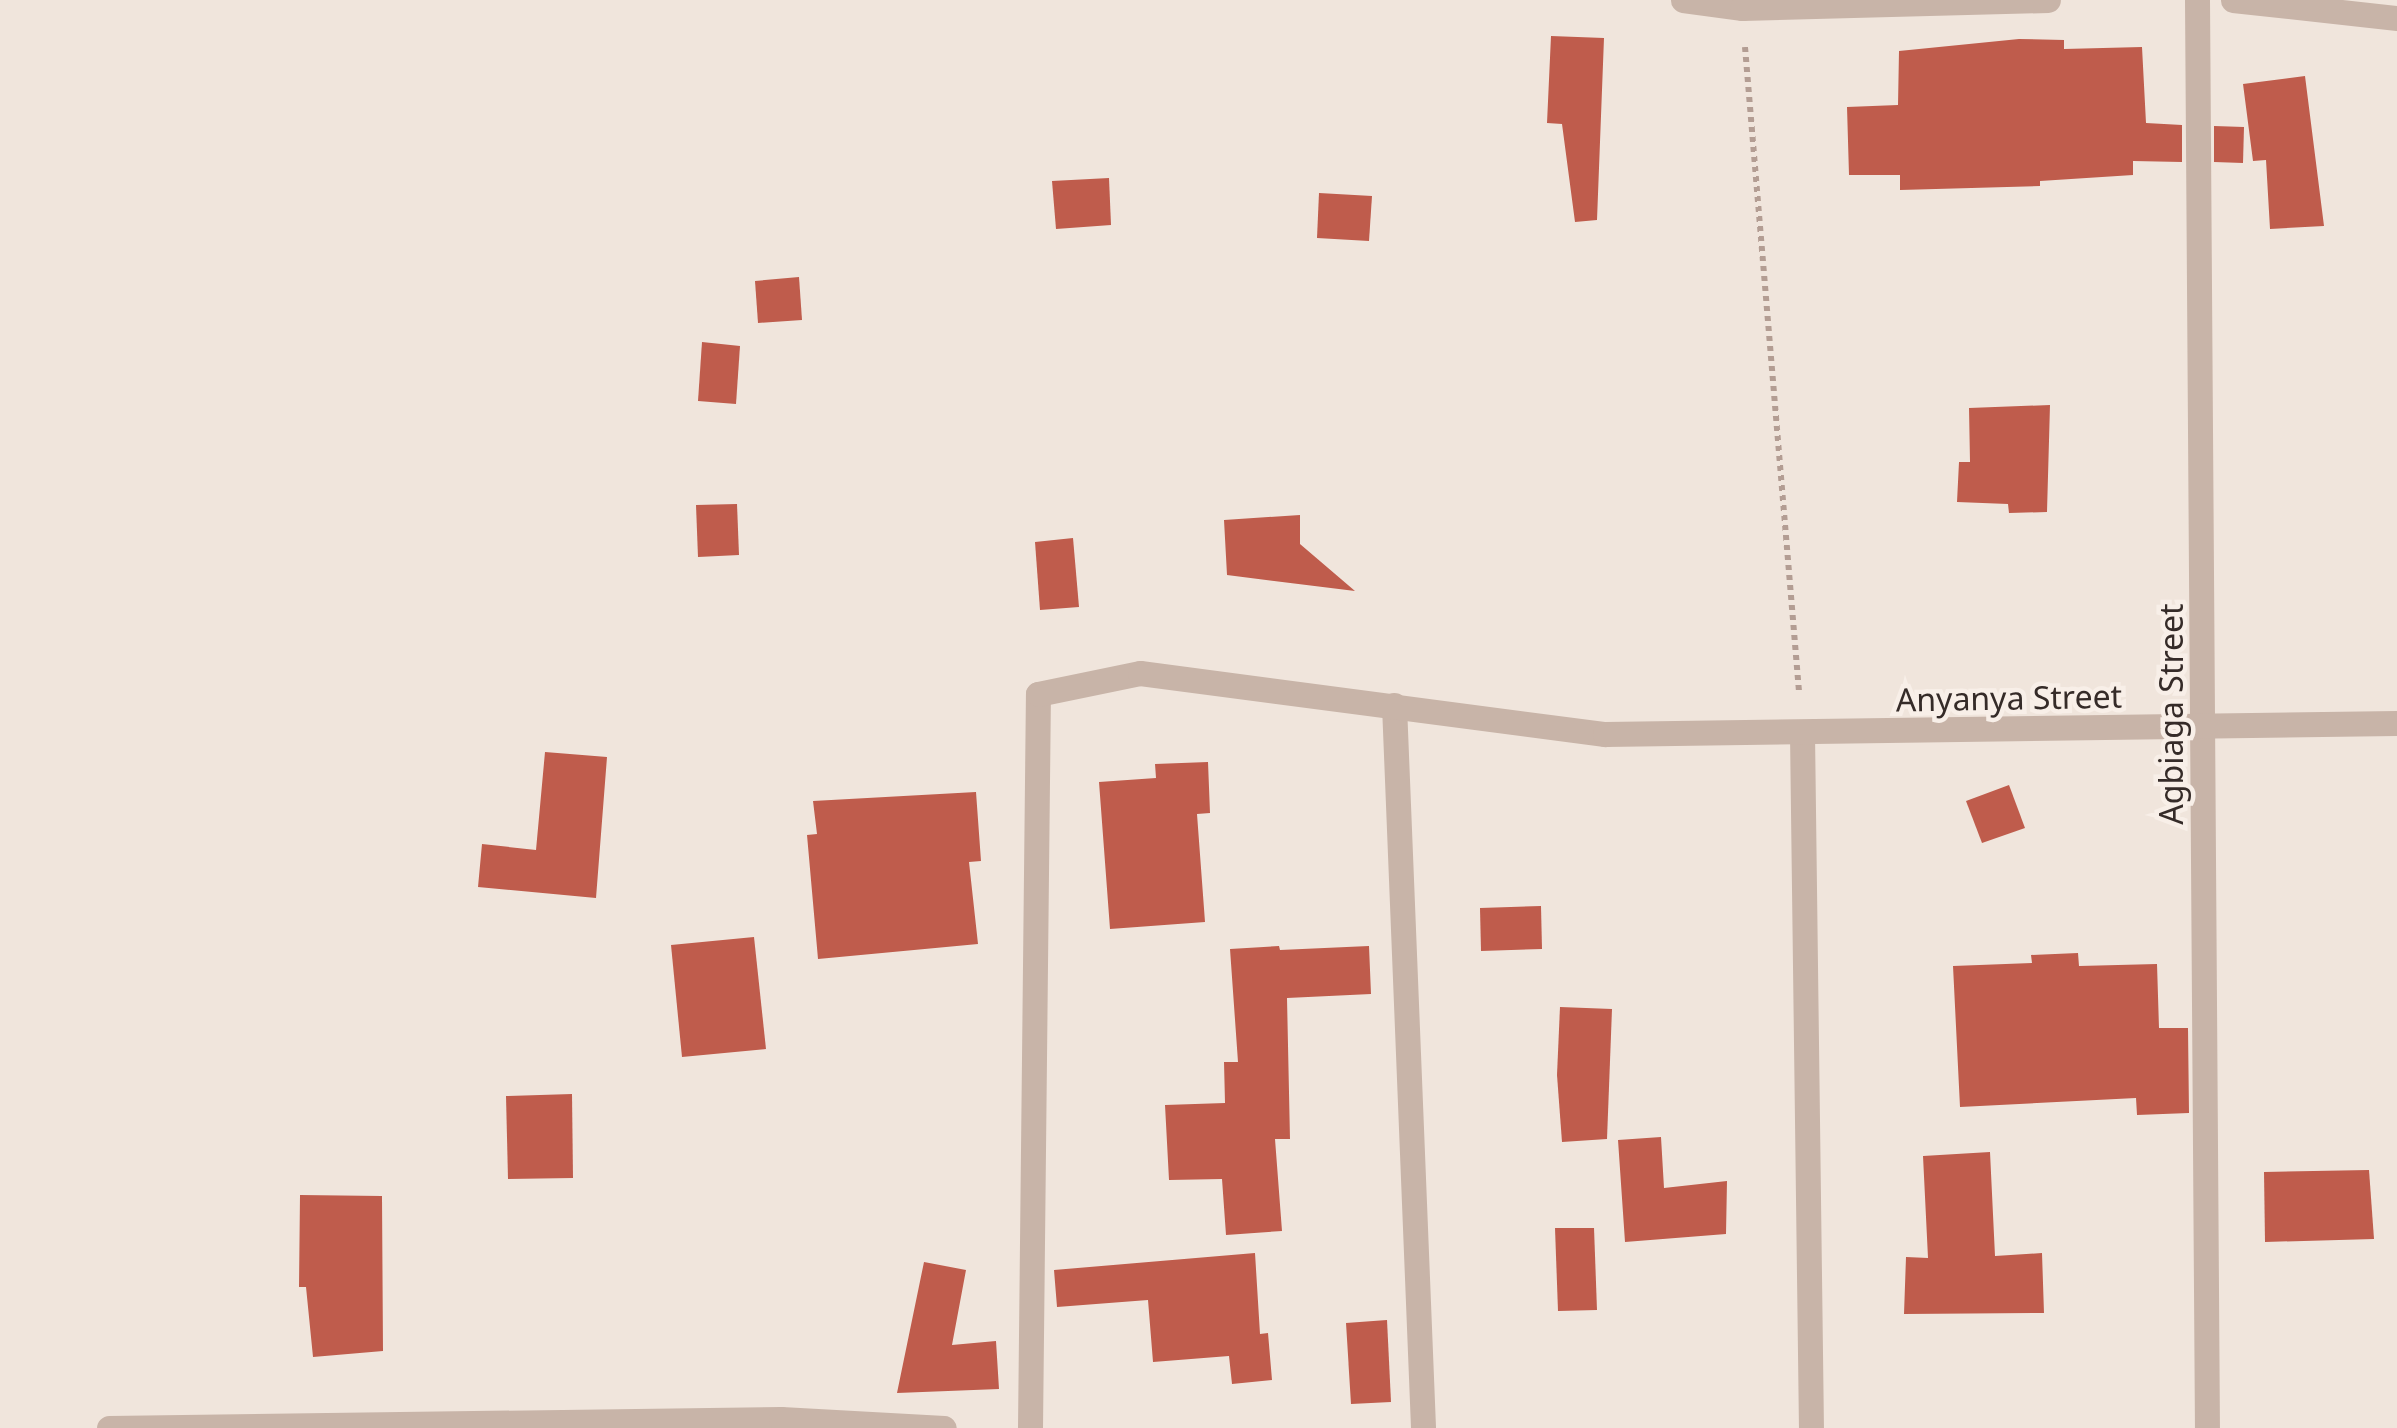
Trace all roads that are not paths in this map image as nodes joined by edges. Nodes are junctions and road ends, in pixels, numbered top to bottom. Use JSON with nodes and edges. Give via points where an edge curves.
{"nodes":[{"id":1,"x":1683,"y":0,"type":"edge"},
{"id":2,"x":2048,"y":0,"type":"edge"},
{"id":3,"x":2197,"y":0,"type":"edge"},
{"id":4,"x":2233,"y":0,"type":"edge"},
{"id":5,"x":2397,"y":18,"type":"edge"},
{"id":6,"x":1394,"y":705,"type":"junction"},
{"id":7,"x":2397,"y":724,"type":"edge"},
{"id":8,"x":2203,"y":727,"type":"junction"},
{"id":9,"x":1802,"y":733,"type":"junction"},
{"id":10,"x":109,"y":1428,"type":"edge"},
{"id":11,"x":944,"y":1428,"type":"edge"},
{"id":12,"x":1030,"y":1428,"type":"edge"},
{"id":13,"x":1423,"y":1428,"type":"edge"},
{"id":14,"x":1811,"y":1428,"type":"edge"},
{"id":15,"x":2208,"y":1428,"type":"edge"}],
"edges":[{"from":1,"to":2,"type":"street","via":[[1742,8]]},
{"from":3,"to":8,"type":"street","name":"Agbiaga Street"},
{"from":4,"to":5,"type":"street"},
{"from":6,"to":9,"type":"street","name":"Anyanya Street","via":[[1605,734]]},
{"from":6,"to":12,"type":"street","name":"Anyanya Street","via":[[1140,673],[1038,694]]},
{"from":6,"to":13,"type":"street"},
{"from":7,"to":8,"type":"street","name":"Anyanya Street"},
{"from":8,"to":9,"type":"street","name":"Anyanya Street"},
{"from":8,"to":15,"type":"street","name":"Agbiaga Street"},
{"from":9,"to":14,"type":"street"},
{"from":10,"to":11,"type":"street","via":[[782,1419]]}]}
